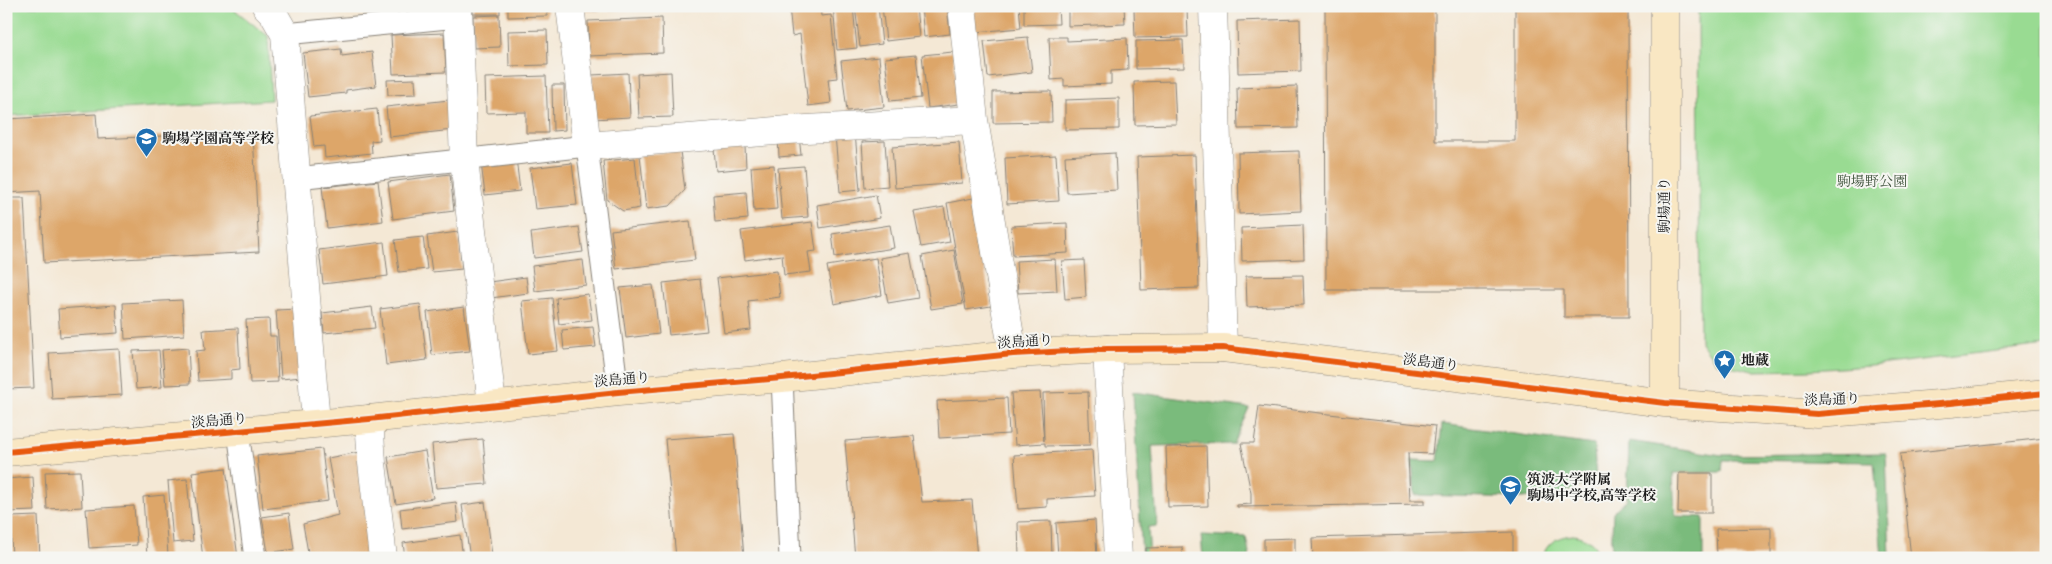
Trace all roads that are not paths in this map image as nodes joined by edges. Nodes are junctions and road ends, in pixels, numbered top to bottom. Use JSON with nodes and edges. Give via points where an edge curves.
{"nodes":[{"id":1,"x":266,"y":6,"type":"edge"},
{"id":2,"x":570,"y":6,"type":"edge"},
{"id":3,"x":962,"y":6,"type":"edge"},
{"id":4,"x":1213,"y":6,"type":"edge"},
{"id":5,"x":1665,"y":6,"type":"edge"},
{"id":6,"x":458,"y":11,"type":"edge"},
{"id":7,"x":285,"y":34,"type":"junction"},
{"id":8,"x":974,"y":120,"type":"junction"},
{"id":9,"x":588,"y":146,"type":"junction"},
{"id":10,"x":464,"y":160,"type":"junction"},
{"id":11,"x":297,"y":178,"type":"junction"},
{"id":12,"x":1224,"y":348,"type":"junction"},
{"id":13,"x":1107,"y":349,"type":"junction"},
{"id":14,"x":1013,"y":354,"type":"junction"},
{"id":15,"x":782,"y":378,"type":"junction"},
{"id":16,"x":618,"y":392,"type":"junction"},
{"id":17,"x":2046,"y":393,"type":"edge"},
{"id":18,"x":1665,"y":404,"type":"junction"},
{"id":19,"x":492,"y":405,"type":"junction"},
{"id":20,"x":369,"y":419,"type":"junction"},
{"id":21,"x":316,"y":423,"type":"junction"},
{"id":22,"x":238,"y":431,"type":"junction"},
{"id":23,"x":6,"y":452,"type":"edge"},
{"id":24,"x":255,"y":558,"type":"edge"},
{"id":25,"x":384,"y":558,"type":"edge"},
{"id":26,"x":790,"y":558,"type":"edge"},
{"id":27,"x":1118,"y":558,"type":"edge"}],
"edges":[{"from":1,"to":7,"type":"street"},
{"from":2,"to":9,"type":"street"},
{"from":3,"to":8,"type":"street"},
{"from":4,"to":12,"type":"street"},
{"from":5,"to":18,"type":"main road","name":"駒場通り"},
{"from":6,"to":7,"type":"lane"},
{"from":6,"to":10,"type":"street"},
{"from":7,"to":11,"type":"street"},
{"from":8,"to":9,"type":"street","via":[[788,130]]},
{"from":8,"to":14,"type":"street"},
{"from":9,"to":10,"type":"lane"},
{"from":9,"to":16,"type":"lane"},
{"from":10,"to":11,"type":"lane"},
{"from":10,"to":19,"type":"street"},
{"from":11,"to":21,"type":"street"},
{"from":12,"to":13,"type":"main road","name":"淡島通り"},
{"from":12,"to":18,"type":"main road","name":"淡島通り"},
{"from":13,"to":14,"type":"main road","name":"淡島通り"},
{"from":13,"to":27,"type":"street"},
{"from":14,"to":15,"type":"main road","name":"淡島通り"},
{"from":15,"to":16,"type":"main road","name":"淡島通り"},
{"from":15,"to":26,"type":"lane"},
{"from":16,"to":19,"type":"main road","name":"淡島通り"},
{"from":17,"to":18,"type":"main road","name":"淡島通り","via":[[1817,414]]},
{"from":19,"to":20,"type":"main road","name":"淡島通り"},
{"from":20,"to":21,"type":"main road","name":"淡島通り"},
{"from":20,"to":25,"type":"street"},
{"from":21,"to":22,"type":"main road","name":"淡島通り"},
{"from":22,"to":23,"type":"main road","name":"淡島通り"},
{"from":22,"to":24,"type":"lane"}]}
